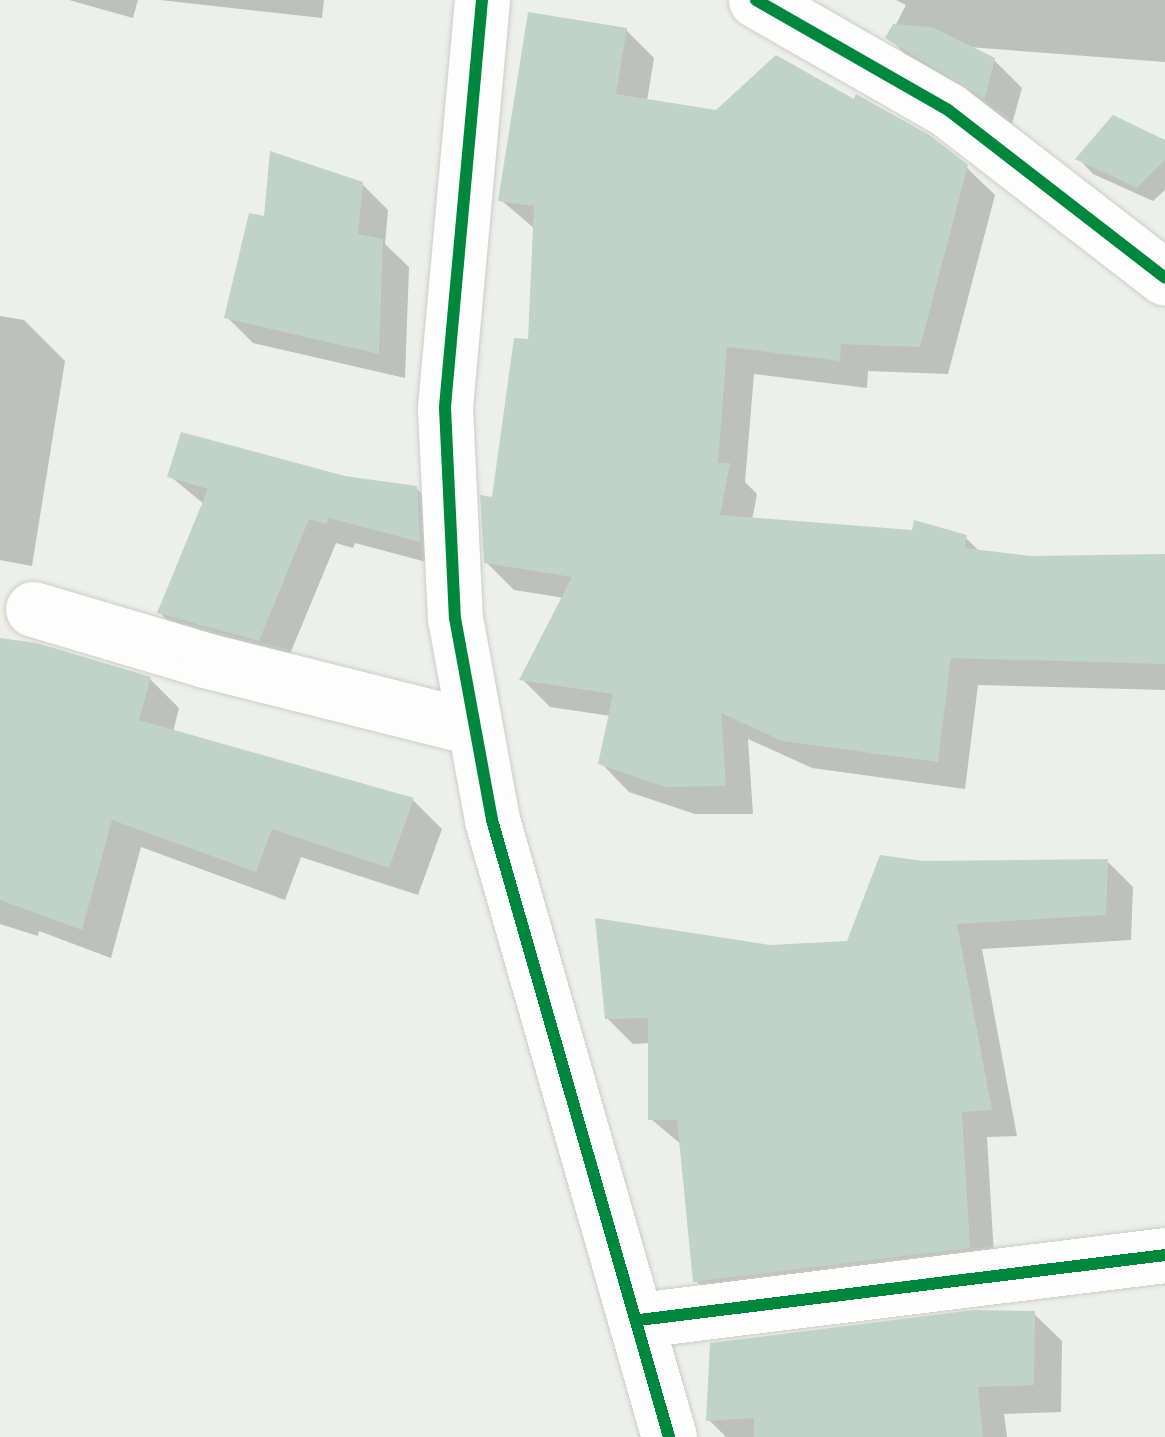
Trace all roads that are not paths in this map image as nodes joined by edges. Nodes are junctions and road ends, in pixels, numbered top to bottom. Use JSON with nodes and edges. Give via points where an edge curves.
{"nodes":[{"id":1,"x":482,"y":0,"type":"edge"},
{"id":2,"x":756,"y":0,"type":"edge"},
{"id":3,"x":1165,"y":278,"type":"edge"},
{"id":4,"x":33,"y":609,"type":"dead end"},
{"id":5,"x":475,"y":728,"type":"junction"},
{"id":6,"x":1165,"y":1255,"type":"edge"},
{"id":7,"x":638,"y":1320,"type":"junction"},
{"id":8,"x":670,"y":1437,"type":"edge"}],
"edges":[{"from":1,"to":5,"type":"street","via":[[446,408],[455,618]]},
{"from":2,"to":3,"type":"street","via":[[948,110]]},
{"from":4,"to":5,"type":"street"},
{"from":5,"to":7,"type":"street","via":[[492,820]]},
{"from":6,"to":7,"type":"street"},
{"from":7,"to":8,"type":"street"}]}
